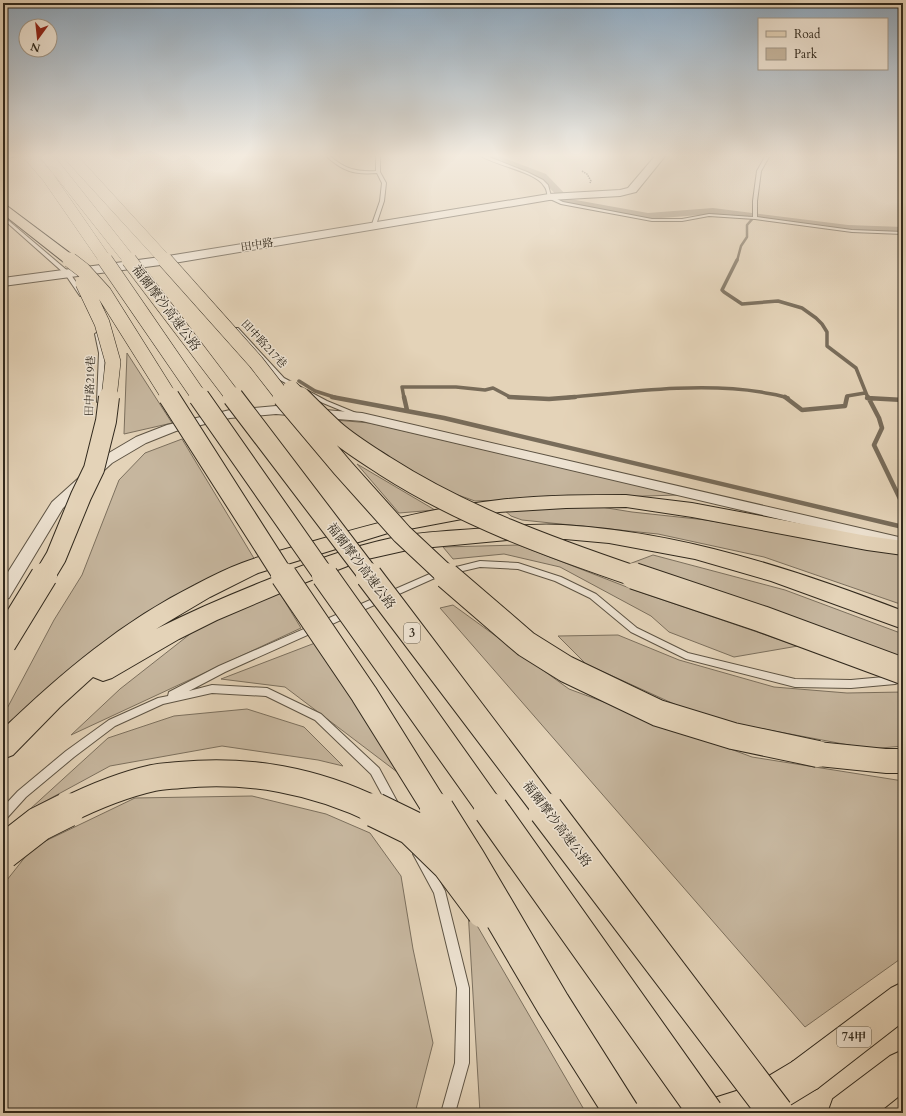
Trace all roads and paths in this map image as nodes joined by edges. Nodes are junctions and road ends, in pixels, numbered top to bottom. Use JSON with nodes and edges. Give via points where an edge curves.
{"nodes":[{"id":1,"x":69,"y":207,"type":"edge"},
{"id":2,"x":88,"y":207,"type":"edge"},
{"id":3,"x":117,"y":207,"type":"edge"},
{"id":4,"x":120,"y":207,"type":"edge"},
{"id":5,"x":380,"y":207,"type":"edge"},
{"id":6,"x":496,"y":207,"type":"edge"},
{"id":7,"x":584,"y":207,"type":"edge"},
{"id":8,"x":755,"y":207,"type":"edge"},
{"id":9,"x":3,"y":208,"type":"edge"},
{"id":10,"x":3,"y":216,"type":"edge"},
{"id":11,"x":754,"y":218,"type":"junction"},
{"id":12,"x":373,"y":227,"type":"junction"},
{"id":13,"x":903,"y":233,"type":"edge"},
{"id":14,"x":168,"y":260,"type":"junction"},
{"id":15,"x":68,"y":266,"type":"junction"},
{"id":16,"x":3,"y":282,"type":"edge"},
{"id":17,"x":256,"y":362,"type":"junction"},
{"id":18,"x":100,"y":405,"type":"dead end"},
{"id":19,"x":362,"y":417,"type":"junction"},
{"id":20,"x":99,"y":421,"type":"dead end"},
{"id":21,"x":98,"y":437,"type":"dead end"},
{"id":22,"x":903,"y":542,"type":"edge"},
{"id":23,"x":903,"y":548,"type":"edge"},
{"id":24,"x":3,"y":594,"type":"edge"},
{"id":25,"x":903,"y":620,"type":"edge"},
{"id":26,"x":3,"y":643,"type":"edge"},
{"id":27,"x":903,"y":671,"type":"edge"},
{"id":28,"x":903,"y":677,"type":"edge"},
{"id":29,"x":51,"y":699,"type":"junction"},
{"id":30,"x":161,"y":701,"type":"junction"},
{"id":31,"x":3,"y":747,"type":"edge"},
{"id":32,"x":903,"y":761,"type":"edge"},
{"id":33,"x":3,"y":815,"type":"edge"},
{"id":34,"x":3,"y":852,"type":"edge"},
{"id":35,"x":903,"y":1000,"type":"edge"},
{"id":36,"x":553,"y":1004,"type":"junction"},
{"id":37,"x":903,"y":1069,"type":"edge"},
{"id":38,"x":448,"y":1113,"type":"edge"},
{"id":39,"x":622,"y":1113,"type":"edge"},
{"id":40,"x":706,"y":1113,"type":"edge"},
{"id":41,"x":725,"y":1113,"type":"edge"},
{"id":42,"x":776,"y":1113,"type":"edge"},
{"id":43,"x":847,"y":1113,"type":"edge"}],
"edges":[{"from":1,"to":40,"type":"main road","name":"福爾摩沙高速公路","bridge":true,"via":[[256,479]]},
{"from":2,"to":42,"type":"main road","name":"福爾摩沙高速公路","number":"3","bridge":true},
{"from":3,"to":17,"type":"main road","bridge":true},
{"from":4,"to":14,"type":"lane","name":"田中路217巷"},
{"from":5,"to":12,"type":"lane"},
{"from":6,"to":12,"type":"street","name":"田中路"},
{"from":7,"to":11,"type":"lane","via":[[652,220],[682,220],[709,215]]},
{"from":8,"to":11,"type":"lane"},
{"from":9,"to":15,"type":"main road"},
{"from":10,"to":15,"type":"lane","name":"田中路219巷"},
{"from":11,"to":13,"type":"lane","via":[[852,232]]},
{"from":12,"to":14,"type":"street","name":"田中路"},
{"from":14,"to":15,"type":"street","name":"田中路"},
{"from":14,"to":19,"type":"lane","name":"田中路217巷","via":[[282,379],[325,402]]},
{"from":15,"to":16,"type":"street","name":"田中路"},
{"from":15,"to":18,"type":"lane","name":"田中路219巷","via":[[94,313],[102,353]]},
{"from":15,"to":26,"type":"main road","bridge":true,"via":[[92,300],[102,323],[113,362],[106,421],[94,469],[56,557]]},
{"from":15,"to":36,"type":"main road","bridge":true,"via":[[83,270],[104,293],[244,515],[364,694],[469,861]]},
{"from":17,"to":27,"type":"main road","bridge":true,"via":[[290,387],[335,431],[362,452],[448,503],[509,531]]},
{"from":17,"to":32,"type":"main road","bridge":true,"via":[[332,456],[402,534],[465,593],[526,644],[566,669],[658,712],[733,736],[818,754]]},
{"from":19,"to":22,"type":"street"},
{"from":19,"to":24,"type":"street","via":[[276,410],[230,414],[172,428],[141,440],[107,460],[57,505]]},
{"from":20,"to":21,"type":"lane","name":"田中路219巷"},
{"from":23,"to":29,"type":"main road","via":[[692,510],[626,502],[499,506],[445,515],[385,527],[250,568],[202,591],[148,623],[88,667]]},
{"from":25,"to":29,"type":"main road","via":[[831,592],[745,564],[678,549],[608,536],[562,532],[494,534],[402,544],[341,559],[241,599],[178,629]]},
{"from":28,"to":30,"type":"lane","via":[[851,684],[795,683],[686,656],[634,630],[593,596],[558,579],[518,566],[480,564],[435,575],[222,670]]},
{"from":29,"to":31,"type":"main road"},
{"from":30,"to":33,"type":"lane","via":[[112,723],[22,794]]},
{"from":30,"to":38,"type":"lane","via":[[212,688],[267,692],[318,717],[375,771],[439,891],[463,988],[462,1063]]},
{"from":34,"to":36,"type":"main road","bridge":true,"via":[[39,824],[96,796],[154,778],[201,773],[252,774],[303,783],[359,802],[412,828],[449,864]]},
{"from":35,"to":41,"type":"main road","number":"74甲","via":[[805,1075],[760,1102]]},
{"from":36,"to":39,"type":"main road","bridge":true},
{"from":37,"to":43,"type":"main road"}]}
